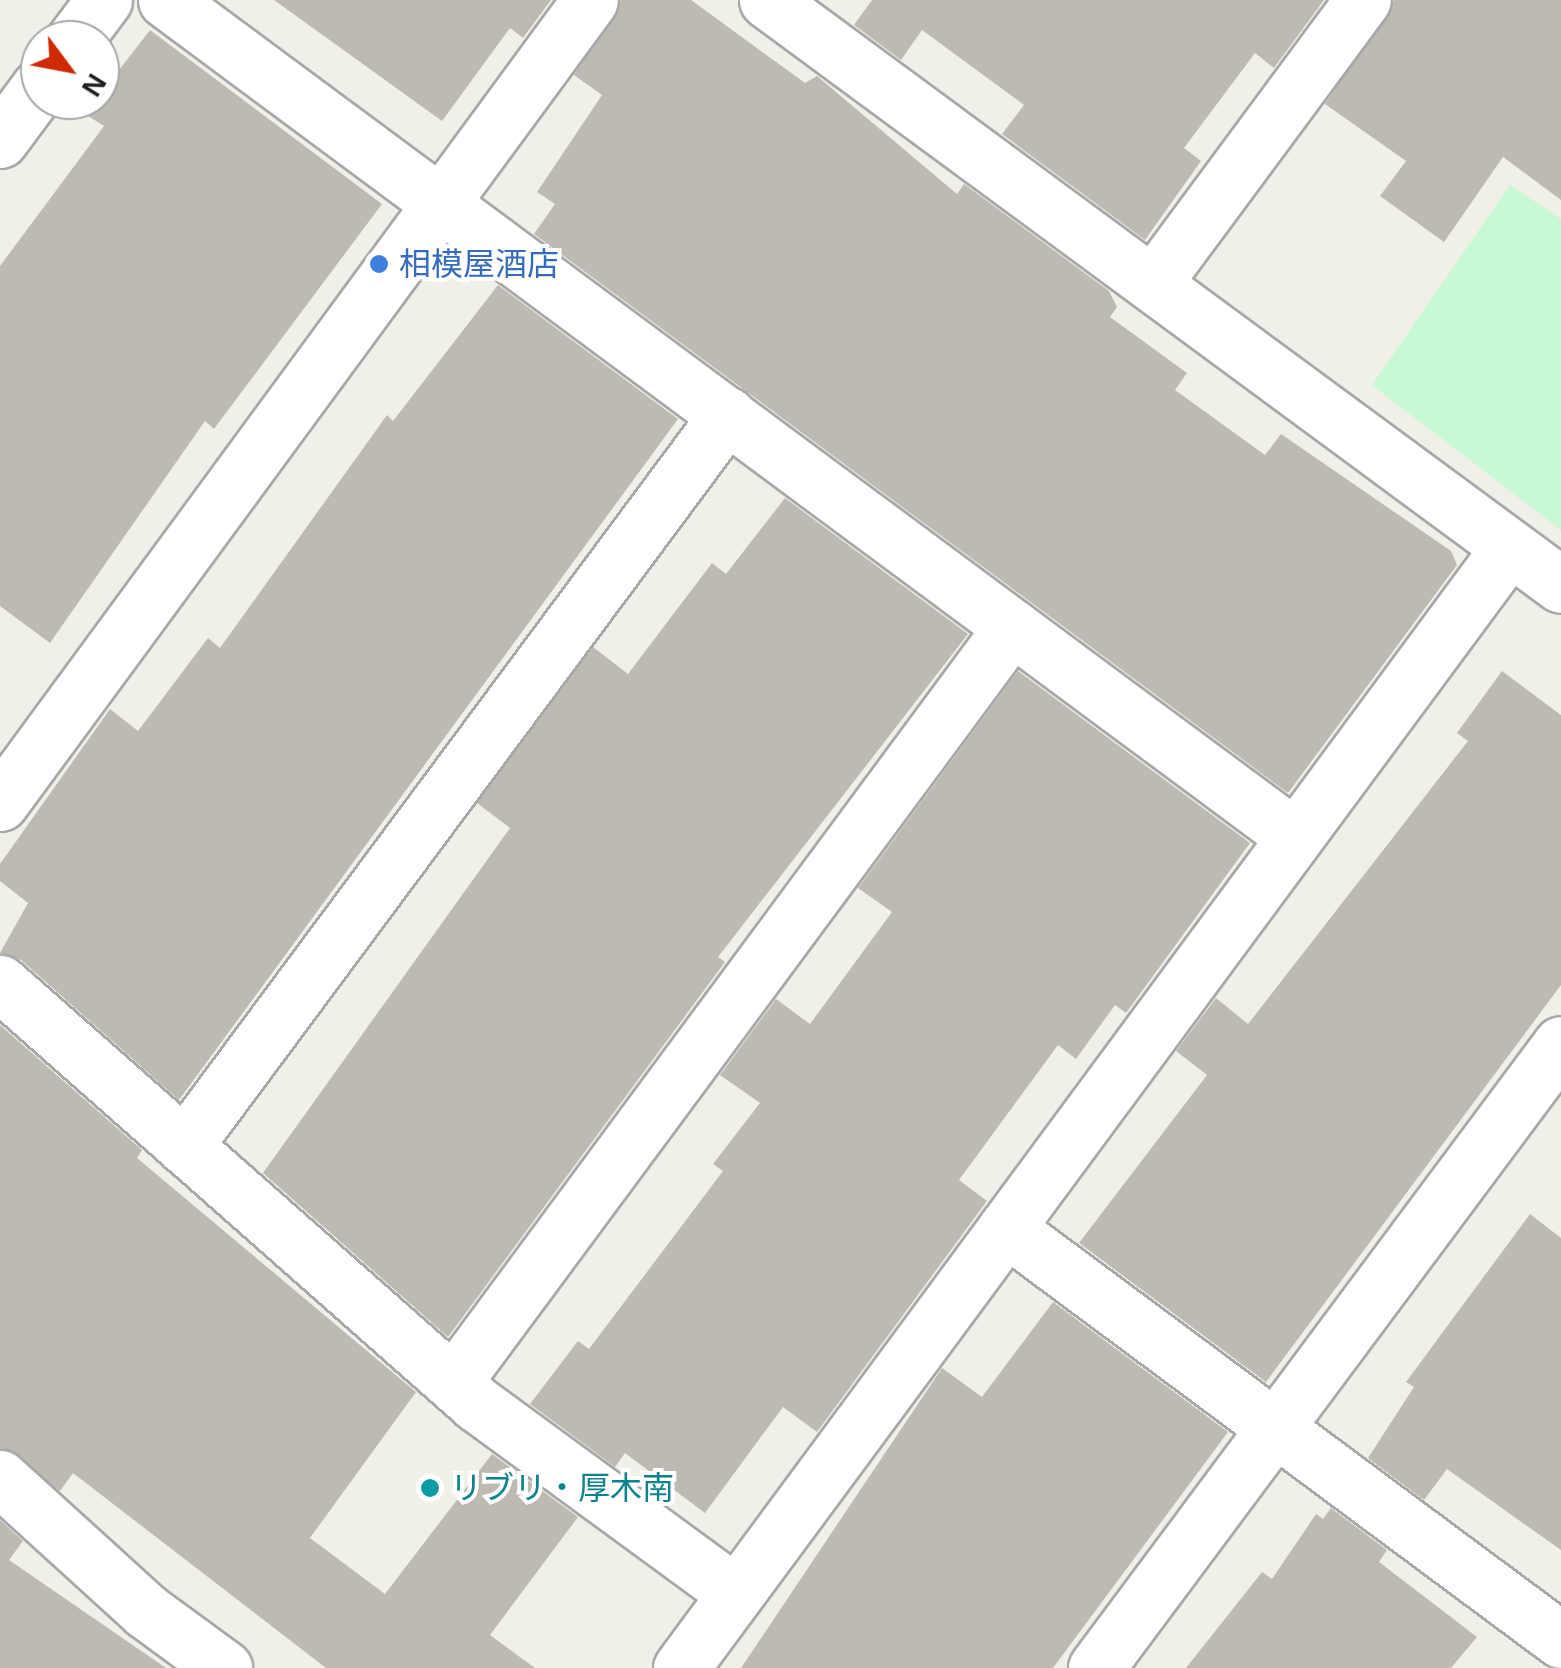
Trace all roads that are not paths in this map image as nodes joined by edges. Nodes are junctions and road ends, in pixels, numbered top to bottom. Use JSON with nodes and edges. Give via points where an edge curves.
{"nodes":[{"id":1,"x":166,"y":0,"type":"edge"},
{"id":2,"x":590,"y":0,"type":"edge"},
{"id":3,"x":767,"y":0,"type":"edge"},
{"id":4,"x":1363,"y":0,"type":"edge"},
{"id":5,"x":20,"y":113,"type":"edge"},
{"id":6,"x":0,"y":140,"type":"edge"},
{"id":7,"x":439,"y":200,"type":"junction"},
{"id":8,"x":1154,"y":282,"type":"junction"},
{"id":9,"x":727,"y":415,"type":"junction"},
{"id":10,"x":1509,"y":548,"type":"junction"},
{"id":11,"x":1561,"y":585,"type":"edge"},
{"id":12,"x":1012,"y":627,"type":"junction"},
{"id":13,"x":0,"y":803,"type":"edge"},
{"id":14,"x":1295,"y":837,"type":"junction"},
{"id":15,"x":0,"y":984,"type":"edge"},
{"id":16,"x":1561,"y":1044,"type":"edge"},
{"id":17,"x":184,"y":1146,"type":"junction"},
{"id":18,"x":1006,"y":1228,"type":"junction"},
{"id":19,"x":454,"y":1381,"type":"junction"},
{"id":20,"x":1274,"y":1430,"type":"junction"},
{"id":21,"x":0,"y":1478,"type":"edge"},
{"id":22,"x":735,"y":1594,"type":"junction"},
{"id":23,"x":1561,"y":1640,"type":"edge"},
{"id":24,"x":224,"y":1668,"type":"edge"},
{"id":25,"x":681,"y":1668,"type":"edge"},
{"id":26,"x":1096,"y":1668,"type":"edge"},
{"id":27,"x":1541,"y":1668,"type":"edge"}],
"edges":[{"from":1,"to":7,"type":"street"},
{"from":2,"to":7,"type":"street"},
{"from":3,"to":8,"type":"street"},
{"from":4,"to":8,"type":"street"},
{"from":5,"to":6,"type":"street"},
{"from":7,"to":9,"type":"street"},
{"from":7,"to":13,"type":"street"},
{"from":8,"to":10,"type":"street"},
{"from":9,"to":12,"type":"street"},
{"from":9,"to":17,"type":"street"},
{"from":10,"to":11,"type":"street"},
{"from":10,"to":14,"type":"street"},
{"from":12,"to":14,"type":"street"},
{"from":12,"to":19,"type":"street"},
{"from":14,"to":18,"type":"street"},
{"from":15,"to":17,"type":"street"},
{"from":16,"to":20,"type":"street"},
{"from":17,"to":19,"type":"street"},
{"from":18,"to":20,"type":"street"},
{"from":18,"to":22,"type":"street"},
{"from":19,"to":22,"type":"street"},
{"from":20,"to":23,"type":"street"},
{"from":20,"to":26,"type":"street"},
{"from":21,"to":24,"type":"street","via":[[146,1612]]},
{"from":22,"to":25,"type":"street"},
{"from":23,"to":27,"type":"street"}]}
